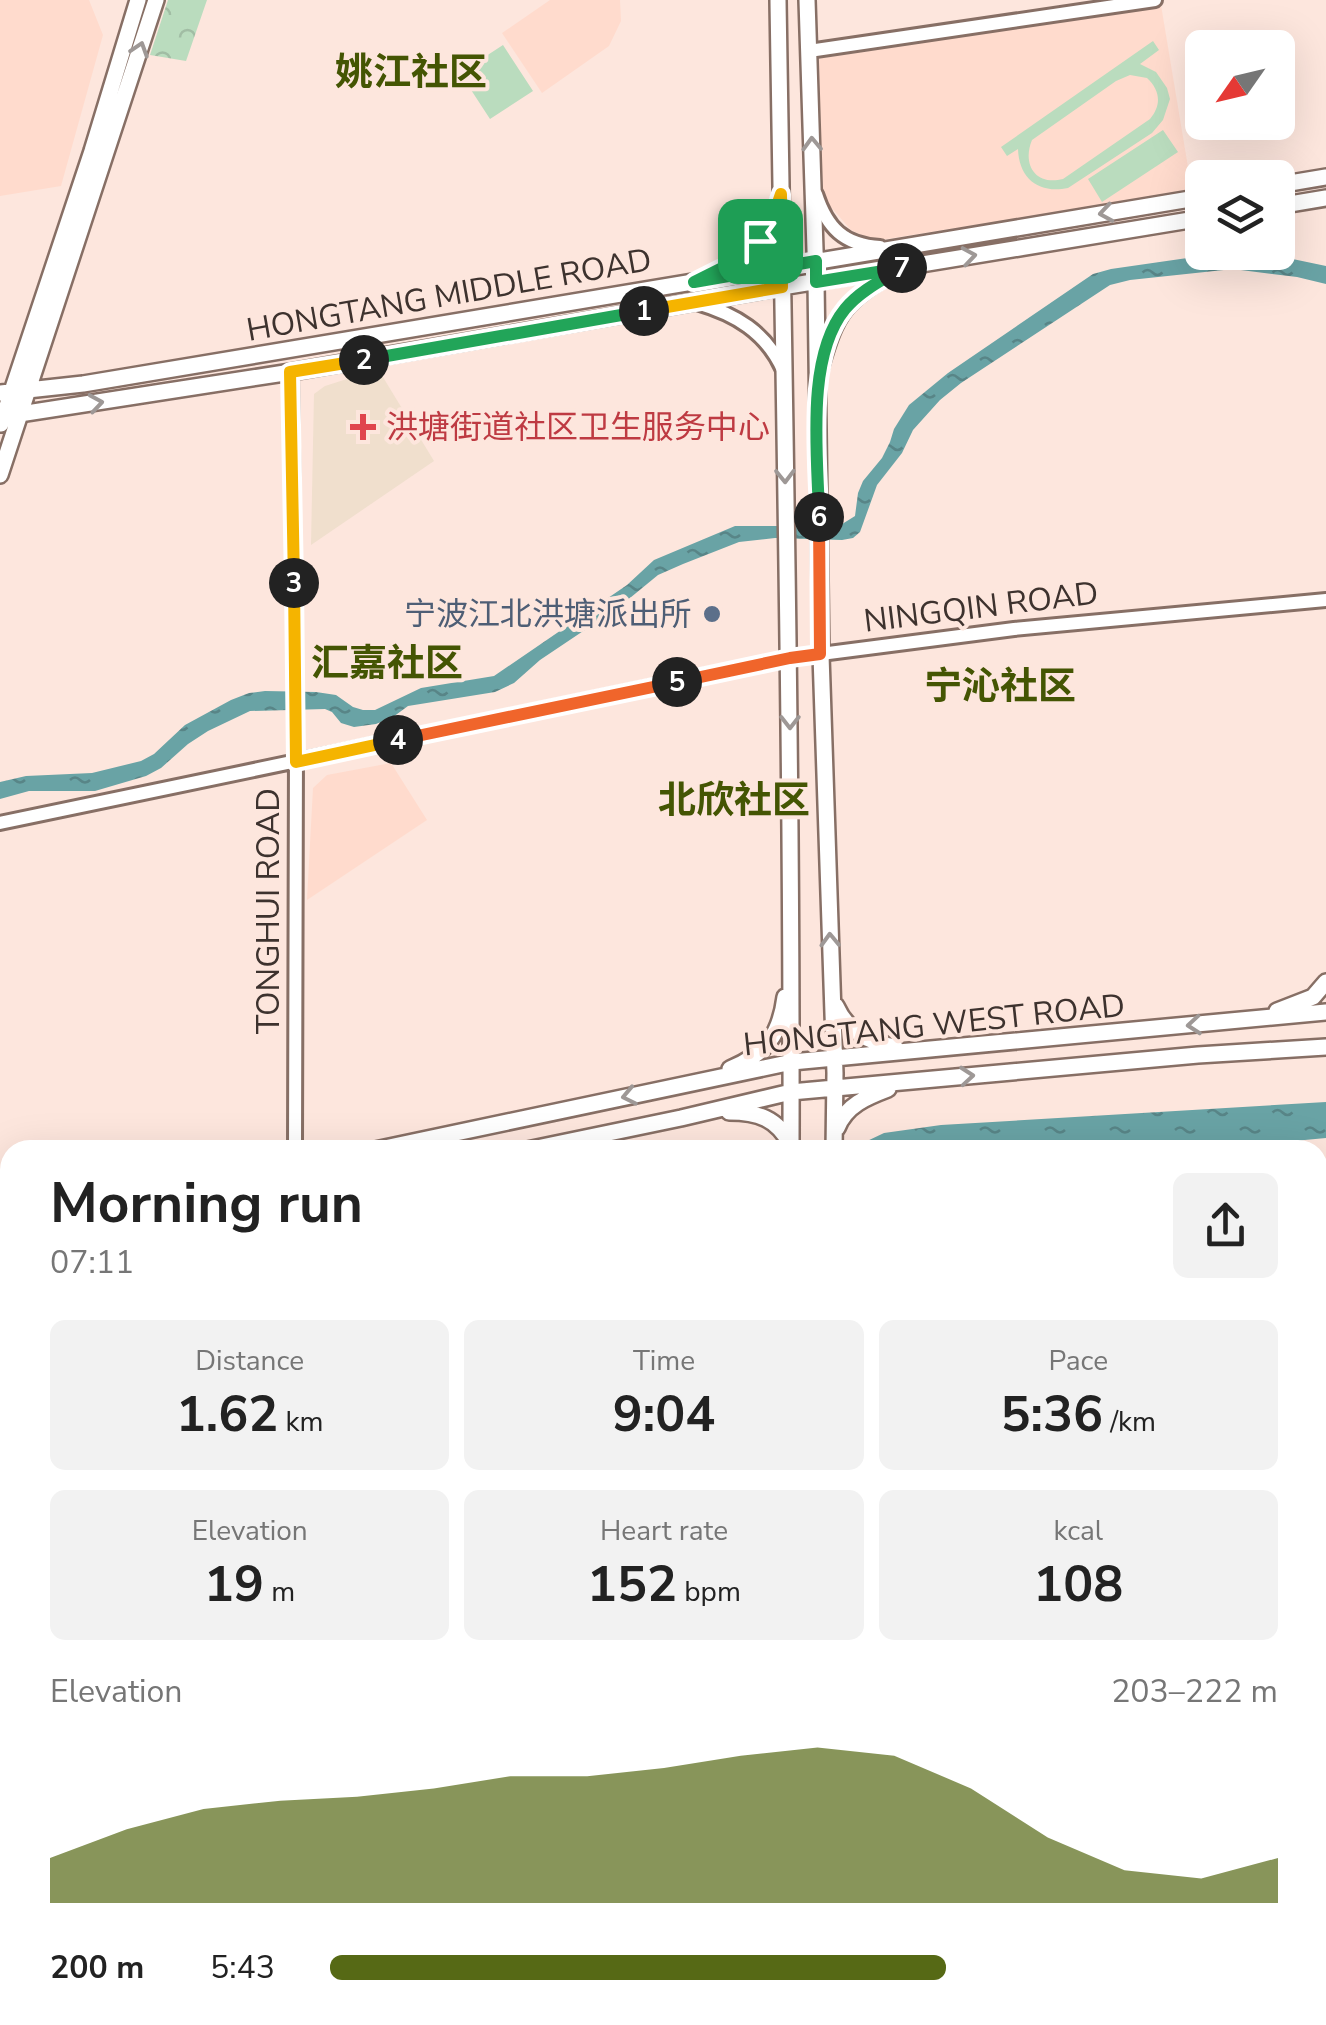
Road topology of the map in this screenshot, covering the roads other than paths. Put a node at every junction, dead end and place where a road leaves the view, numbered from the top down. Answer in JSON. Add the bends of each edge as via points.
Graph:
{"nodes":[{"id":1,"x":138,"y":0,"type":"edge"},
{"id":2,"x":156,"y":0,"type":"edge"},
{"id":3,"x":778,"y":0,"type":"edge"},
{"id":4,"x":807,"y":0,"type":"edge"},
{"id":5,"x":1155,"y":0,"type":"edge"},
{"id":6,"x":809,"y":50,"type":"junction"},
{"id":7,"x":1326,"y":177,"type":"edge"},
{"id":8,"x":1295,"y":182,"type":"edge"},
{"id":9,"x":813,"y":184,"type":"junction"},
{"id":10,"x":781,"y":194,"type":"junction"},
{"id":11,"x":1326,"y":198,"type":"edge"},
{"id":12,"x":1185,"y":200,"type":"edge"},
{"id":13,"x":1295,"y":203,"type":"edge"},
{"id":14,"x":1185,"y":221,"type":"edge"},
{"id":15,"x":897,"y":248,"type":"junction"},
{"id":16,"x":816,"y":261,"type":"junction"},
{"id":17,"x":782,"y":266,"type":"junction"},
{"id":18,"x":902,"y":267,"type":"junction"},
{"id":19,"x":694,"y":282,"type":"junction"},
{"id":20,"x":816,"y":282,"type":"junction"},
{"id":21,"x":782,"y":287,"type":"junction"},
{"id":22,"x":694,"y":302,"type":"junction"},
{"id":23,"x":783,"y":370,"type":"junction"},
{"id":24,"x":290,"y":372,"type":"junction"},
{"id":25,"x":817,"y":381,"type":"junction"},
{"id":26,"x":14,"y":390,"type":"edge"},
{"id":27,"x":6,"y":419,"type":"edge"},
{"id":28,"x":0,"y":474,"type":"edge"},
{"id":29,"x":1326,"y":600,"type":"edge"},
{"id":30,"x":820,"y":654,"type":"junction"},
{"id":31,"x":790,"y":658,"type":"junction"},
{"id":32,"x":296,"y":762,"type":"junction"},
{"id":33,"x":0,"y":823,"type":"edge"},
{"id":34,"x":791,"y":948,"type":"junction"},
{"id":35,"x":1326,"y":982,"type":"edge"},
{"id":36,"x":832,"y":997,"type":"junction"},
{"id":37,"x":1326,"y":1012,"type":"edge"},
{"id":38,"x":1250,"y":1020,"type":"junction"},
{"id":39,"x":1326,"y":1047,"type":"edge"},
{"id":40,"x":914,"y":1050,"type":"junction"},
{"id":41,"x":834,"y":1057,"type":"junction"},
{"id":42,"x":792,"y":1062,"type":"junction"},
{"id":43,"x":917,"y":1081,"type":"junction"},
{"id":44,"x":695,"y":1082,"type":"junction"},
{"id":45,"x":834,"y":1088,"type":"junction"},
{"id":46,"x":792,"y":1092,"type":"junction"},
{"id":47,"x":700,"y":1114,"type":"junction"},
{"id":48,"x":295,"y":1140,"type":"edge"},
{"id":49,"x":422,"y":1140,"type":"edge"},
{"id":50,"x":575,"y":1140,"type":"edge"},
{"id":51,"x":787,"y":1140,"type":"edge"},
{"id":52,"x":791,"y":1140,"type":"edge"},
{"id":53,"x":834,"y":1140,"type":"edge"},
{"id":54,"x":835,"y":1140,"type":"edge"}],
"edges":[{"from":1,"to":26,"type":"main road"},
{"from":26,"to":2,"type":"main road","one_way":true},
{"from":3,"to":10,"type":"main road"},
{"from":4,"to":6,"type":"main road"},
{"from":5,"to":6,"type":"street"},
{"from":9,"to":6,"type":"main road","one_way":true},
{"from":7,"to":8,"type":"main road"},
{"from":9,"to":15,"type":"street","via":[[824,216],[840,234],[853,243]]},
{"from":9,"to":16,"type":"main road"},
{"from":10,"to":17,"type":"main road"},
{"from":10,"to":19,"type":"street","via":[[760,241]]},
{"from":11,"to":13,"type":"main road"},
{"from":12,"to":15,"type":"main road","name":"HONGTANG MIDDLE ROAD","one_way":true},
{"from":18,"to":14,"type":"main road","name":"HONGTANG MIDDLE ROAD","one_way":true},
{"from":15,"to":16,"type":"main road","name":"HONGTANG MIDDLE ROAD"},
{"from":16,"to":17,"type":"main road","name":"HONGTANG MIDDLE ROAD"},
{"from":16,"to":20,"type":"main road"},
{"from":17,"to":19,"type":"main road","name":"HONGTANG MIDDLE ROAD"},
{"from":17,"to":21,"type":"main road"},
{"from":18,"to":20,"type":"main road","name":"HONGTANG MIDDLE ROAD"},
{"from":18,"to":25,"type":"street","via":[[843,312]]},
{"from":19,"to":26,"type":"main road","name":"HONGTANG MIDDLE ROAD"},
{"from":20,"to":21,"type":"main road","name":"HONGTANG MIDDLE ROAD"},
{"from":20,"to":25,"type":"main road"},
{"from":21,"to":22,"type":"main road","name":"HONGTANG MIDDLE ROAD"},
{"from":21,"to":23,"type":"main road"},
{"from":22,"to":23,"type":"street","via":[[754,330]]},
{"from":22,"to":24,"type":"main road","name":"HONGTANG MIDDLE ROAD"},
{"from":23,"to":31,"type":"main road","one_way":true},
{"from":27,"to":24,"type":"main road","name":"HONGTANG MIDDLE ROAD","one_way":true},
{"from":24,"to":32,"type":"street","name":"TONGHUI ROAD"},
{"from":25,"to":30,"type":"main road"},
{"from":26,"to":27,"type":"main road"},
{"from":27,"to":28,"type":"main road"},
{"from":29,"to":30,"type":"street","name":"NINGQIN ROAD"},
{"from":30,"to":31,"type":"street","name":"NINGQIN ROAD"},
{"from":36,"to":30,"type":"main road","one_way":true},
{"from":31,"to":32,"type":"street","name":"NINGQIN ROAD"},
{"from":31,"to":34,"type":"main road","one_way":true},
{"from":32,"to":33,"type":"street","name":"NINGQIN ROAD"},
{"from":32,"to":48,"type":"street","name":"TONGHUI ROAD"},
{"from":34,"to":42,"type":"main road"},
{"from":34,"to":44,"type":"main road","via":[[773,1038],[747,1061]]},
{"from":35,"to":38,"type":"main road","via":[[1314,997]]},
{"from":36,"to":40,"type":"main road","via":[[843,1020],[867,1040]]},
{"from":36,"to":41,"type":"main road"},
{"from":37,"to":38,"type":"main road","name":"HONGTANG WEST ROAD"},
{"from":38,"to":40,"type":"main road","name":"HONGTANG WEST ROAD","one_way":true},
{"from":43,"to":39,"type":"main road","name":"HONGTANG WEST ROAD","one_way":true},
{"from":40,"to":41,"type":"main road","name":"HONGTANG WEST ROAD"},
{"from":41,"to":42,"type":"main road","name":"HONGTANG WEST ROAD"},
{"from":41,"to":45,"type":"main road"},
{"from":42,"to":44,"type":"main road","name":"HONGTANG WEST ROAD"},
{"from":42,"to":46,"type":"main road"},
{"from":43,"to":45,"type":"main road","name":"HONGTANG WEST ROAD"},
{"from":43,"to":54,"type":"main road","via":[[858,1102],[841,1118]]},
{"from":44,"to":49,"type":"main road","name":"HONGTANG WEST ROAD","one_way":true},
{"from":45,"to":46,"type":"main road","name":"HONGTANG WEST ROAD"},
{"from":45,"to":53,"type":"main road"},
{"from":46,"to":47,"type":"main road","name":"HONGTANG WEST ROAD"},
{"from":46,"to":52,"type":"main road"},
{"from":47,"to":50,"type":"main road","name":"HONGTANG WEST ROAD"},
{"from":47,"to":51,"type":"main road","via":[[767,1116]]}]}
